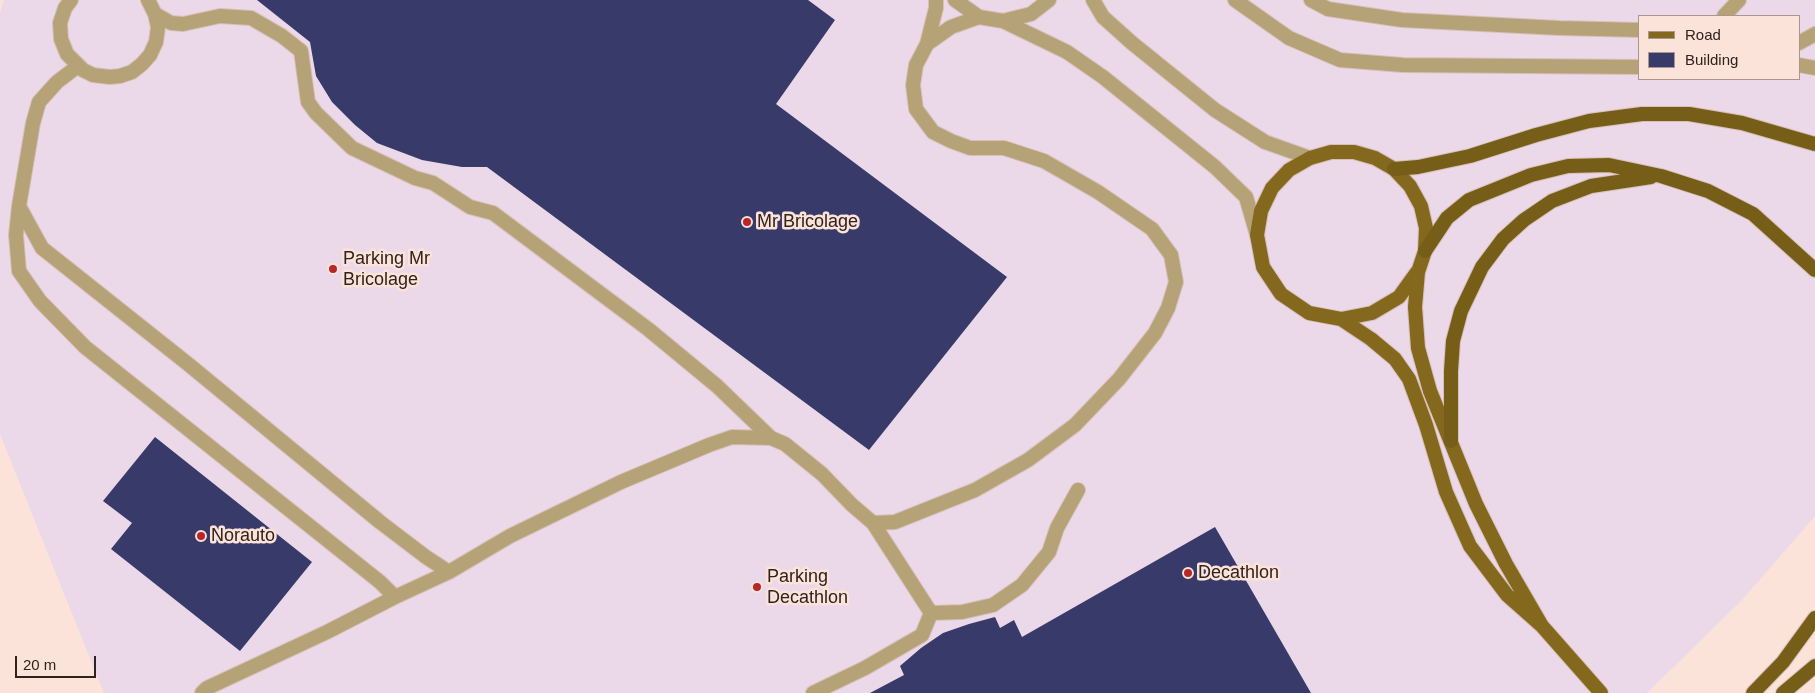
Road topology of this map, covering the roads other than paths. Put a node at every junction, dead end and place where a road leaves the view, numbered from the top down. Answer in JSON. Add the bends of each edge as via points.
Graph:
{"nodes":[{"id":1,"x":71,"y":0,"type":"edge"},
{"id":2,"x":148,"y":0,"type":"edge"},
{"id":3,"x":936,"y":0,"type":"edge"},
{"id":4,"x":955,"y":0,"type":"edge"},
{"id":5,"x":1049,"y":0,"type":"edge"},
{"id":6,"x":1093,"y":0,"type":"edge"},
{"id":7,"x":1235,"y":0,"type":"edge"},
{"id":8,"x":1311,"y":0,"type":"edge"},
{"id":9,"x":1739,"y":0,"type":"edge"},
{"id":10,"x":155,"y":14,"type":"junction"},
{"id":11,"x":1725,"y":15,"type":"edge"},
{"id":12,"x":979,"y":17,"type":"junction"},
{"id":13,"x":1003,"y":21,"type":"junction"},
{"id":14,"x":1638,"y":30,"type":"edge"},
{"id":15,"x":1815,"y":34,"type":"edge"},
{"id":16,"x":1800,"y":42,"type":"edge"},
{"id":17,"x":927,"y":44,"type":"junction"},
{"id":18,"x":1800,"y":65,"type":"edge"},
{"id":19,"x":78,"y":66,"type":"junction"},
{"id":20,"x":1638,"y":67,"type":"edge"},
{"id":21,"x":1815,"y":68,"type":"edge"},
{"id":22,"x":1815,"y":144,"type":"edge"},
{"id":23,"x":1310,"y":158,"type":"junction"},
{"id":24,"x":1394,"y":170,"type":"junction"},
{"id":25,"x":1661,"y":176,"type":"junction"},
{"id":26,"x":19,"y":206,"type":"junction"},
{"id":27,"x":1257,"y":235,"type":"junction"},
{"id":28,"x":1425,"y":251,"type":"junction"},
{"id":29,"x":1815,"y":270,"type":"edge"},
{"id":30,"x":1418,"y":272,"type":"junction"},
{"id":31,"x":1341,"y":319,"type":"junction"},
{"id":32,"x":771,"y":438,"type":"junction"},
{"id":33,"x":1451,"y":441,"type":"junction"},
{"id":34,"x":1078,"y":490,"type":"dead end"},
{"id":35,"x":873,"y":524,"type":"junction"},
{"id":36,"x":448,"y":572,"type":"junction"},
{"id":37,"x":395,"y":597,"type":"junction"},
{"id":38,"x":930,"y":613,"type":"junction"},
{"id":39,"x":1815,"y":618,"type":"edge"},
{"id":40,"x":1542,"y":626,"type":"junction"},
{"id":41,"x":1815,"y":666,"type":"edge"},
{"id":42,"x":1599,"y":690,"type":"edge"},
{"id":43,"x":202,"y":693,"type":"edge"},
{"id":44,"x":814,"y":693,"type":"edge"},
{"id":45,"x":1753,"y":693,"type":"edge"},
{"id":46,"x":1784,"y":693,"type":"edge"}],
"edges":[{"from":1,"to":19,"type":"street","via":[[60,23],[61,39],[67,54]]},
{"from":2,"to":10,"type":"street"},
{"from":3,"to":17,"type":"street"},
{"from":4,"to":12,"type":"street"},
{"from":5,"to":13,"type":"street","via":[[1031,14]]},
{"from":6,"to":23,"type":"street","via":[[1103,17],[1132,44],[1215,110],[1265,142]]},
{"from":7,"to":20,"type":"street","via":[[1289,38],[1340,60],[1402,65]]},
{"from":8,"to":14,"type":"street","via":[[1328,10],[1402,20]]},
{"from":9,"to":11,"type":"street"},
{"from":10,"to":19,"type":"street","via":[[158,27],[156,42],[150,55],[132,72],[110,77],[93,75]]},
{"from":10,"to":32,"type":"street","via":[[171,23],[183,24],[220,16],[251,18],[282,36],[301,51],[308,102],[352,148],[434,183],[470,208],[492,213],[648,329],[717,386]]},
{"from":12,"to":13,"type":"street"},
{"from":12,"to":17,"type":"street","via":[[951,27]]},
{"from":13,"to":27,"type":"street","via":[[1068,52],[1215,167],[1246,197]]},
{"from":15,"to":16,"type":"street"},
{"from":17,"to":35,"type":"street","via":[[916,65],[912,85],[916,109],[933,132],[970,148],[1004,148],[1044,160],[1098,192],[1152,229],[1170,255],[1176,282],[1168,308],[1155,333],[1119,379],[1075,425],[1028,460],[974,490],[895,522]]},
{"from":18,"to":21,"type":"street"},
{"from":19,"to":26,"type":"street","via":[[39,102]]},
{"from":22,"to":24,"type":"highway","via":[[1742,124],[1697,116],[1642,114],[1589,121],[1470,156]]},
{"from":23,"to":24,"type":"main road","via":[[1331,152],[1354,152],[1375,158]]},
{"from":23,"to":27,"type":"main road","via":[[1289,170],[1272,188],[1261,211]]},
{"from":24,"to":28,"type":"main road","via":[[1410,186],[1421,206],[1426,228]]},
{"from":25,"to":28,"type":"highway","via":[[1609,165],[1568,166],[1532,175],[1469,200],[1447,218]]},
{"from":25,"to":29,"type":"highway","via":[[1708,191],[1753,214]]},
{"from":25,"to":33,"type":"highway","via":[[1590,186],[1552,201],[1503,239],[1482,267],[1461,311],[1453,341]]},
{"from":26,"to":36,"type":"street","via":[[42,248],[380,522]]},
{"from":26,"to":37,"type":"street","via":[[16,235],[19,270],[40,301],[85,347]]},
{"from":27,"to":31,"type":"main road","via":[[1264,267],[1282,294],[1309,312]]},
{"from":28,"to":30,"type":"main road"},
{"from":30,"to":31,"type":"main road","via":[[1399,297],[1372,313]]},
{"from":30,"to":33,"type":"main road","via":[[1415,307],[1418,348],[1430,391]]},
{"from":31,"to":40,"type":"main road","via":[[1395,359],[1409,379],[1446,492],[1470,546],[1507,594]]},
{"from":32,"to":35,"type":"street","via":[[785,444],[822,474]]},
{"from":32,"to":36,"type":"street","via":[[732,437],[710,445],[621,482],[510,536]]},
{"from":33,"to":40,"type":"main road","via":[[1476,504]]},
{"from":34,"to":38,"type":"street","via":[[1049,552],[1022,585],[993,605],[962,612]]},
{"from":35,"to":38,"type":"street"},
{"from":36,"to":37,"type":"street"},
{"from":37,"to":43,"type":"street","via":[[206,688]]},
{"from":38,"to":44,"type":"street","via":[[922,635]]},
{"from":39,"to":45,"type":"highway","via":[[1783,662]]},
{"from":40,"to":42,"type":"main road"},
{"from":41,"to":46,"type":"highway"}]}
